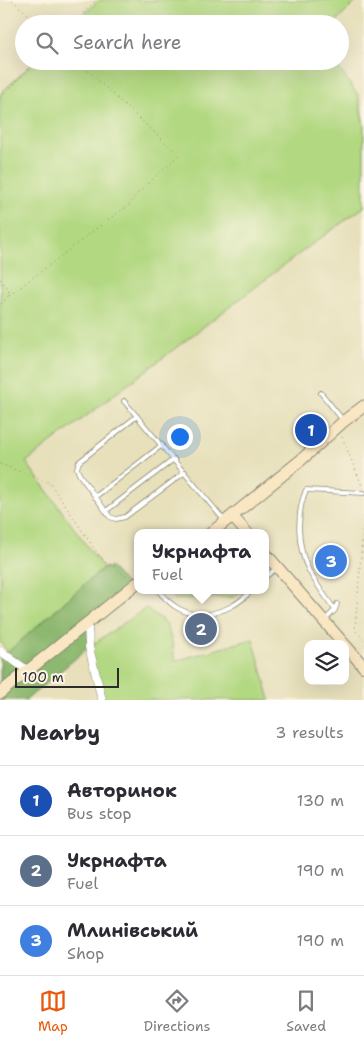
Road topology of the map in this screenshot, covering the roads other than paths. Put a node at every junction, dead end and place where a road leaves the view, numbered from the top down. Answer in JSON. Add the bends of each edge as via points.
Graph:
{"nodes":[{"id":1,"x":321,"y":393,"type":"dead end"},
{"id":2,"x":124,"y":401,"type":"dead end"},
{"id":3,"x":364,"y":406,"type":"edge"},
{"id":4,"x":137,"y":416,"type":"junction"},
{"id":5,"x":344,"y":421,"type":"junction"},
{"id":6,"x":162,"y":445,"type":"junction"},
{"id":7,"x":174,"y":459,"type":"junction"},
{"id":8,"x":185,"y":472,"type":"junction"},
{"id":9,"x":364,"y":492,"type":"edge"},
{"id":10,"x":95,"y":496,"type":"junction"},
{"id":11,"x":106,"y":511,"type":"junction"},
{"id":12,"x":229,"y":519,"type":"junction"},
{"id":13,"x":216,"y":529,"type":"edge"},
{"id":14,"x":242,"y":529,"type":"edge"},
{"id":15,"x":269,"y":558,"type":"edge"},
{"id":16,"x":278,"y":568,"type":"junction"},
{"id":17,"x":269,"y":575,"type":"edge"},
{"id":18,"x":134,"y":586,"type":"edge"},
{"id":19,"x":161,"y":594,"type":"edge"},
{"id":20,"x":248,"y":594,"type":"edge"},
{"id":21,"x":337,"y":604,"type":"dead end"},
{"id":22,"x":335,"y":610,"type":"junction"},
{"id":23,"x":196,"y":616,"type":"dead end"},
{"id":24,"x":205,"y":616,"type":"dead end"},
{"id":25,"x":324,"y":621,"type":"junction"},
{"id":26,"x":88,"y":622,"type":"junction"},
{"id":27,"x":341,"y":640,"type":"edge"},
{"id":28,"x":349,"y":649,"type":"edge"},
{"id":29,"x":0,"y":651,"type":"edge"},
{"id":30,"x":364,"y":667,"type":"edge"},
{"id":31,"x":26,"y":670,"type":"junction"},
{"id":32,"x":0,"y":693,"type":"edge"},
{"id":33,"x":102,"y":700,"type":"edge"}],
"edges":[{"from":1,"to":5,"type":"lane"},
{"from":2,"to":4,"type":"lane"},
{"from":3,"to":5,"type":"main road"},
{"from":4,"to":6,"type":"lane"},
{"from":4,"to":10,"type":"lane","via":[[79,462],[79,474]]},
{"from":5,"to":12,"type":"main road"},
{"from":6,"to":7,"type":"lane"},
{"from":6,"to":10,"type":"lane"},
{"from":7,"to":8,"type":"lane"},
{"from":7,"to":11,"type":"lane"},
{"from":8,"to":11,"type":"lane","via":[[125,517],[116,519]]},
{"from":8,"to":12,"type":"lane"},
{"from":9,"to":22,"type":"lane","via":[[306,490],[303,498],[300,536],[303,554],[309,570]]},
{"from":10,"to":11,"type":"lane"},
{"from":12,"to":13,"type":"main road"},
{"from":12,"to":14,"type":"main road"},
{"from":15,"to":16,"type":"main road"},
{"from":16,"to":17,"type":"lane"},
{"from":16,"to":25,"type":"main road"},
{"from":18,"to":26,"type":"main road"},
{"from":19,"to":23,"type":"lane","via":[[179,610]]},
{"from":20,"to":24,"type":"lane","via":[[235,606]]},
{"from":21,"to":22,"type":"lane"},
{"from":22,"to":25,"type":"lane"},
{"from":25,"to":27,"type":"main road"},
{"from":26,"to":31,"type":"main road"},
{"from":26,"to":33,"type":"street","via":[[89,647]]},
{"from":28,"to":30,"type":"main road"},
{"from":29,"to":31,"type":"street"},
{"from":31,"to":32,"type":"main road"}]}
